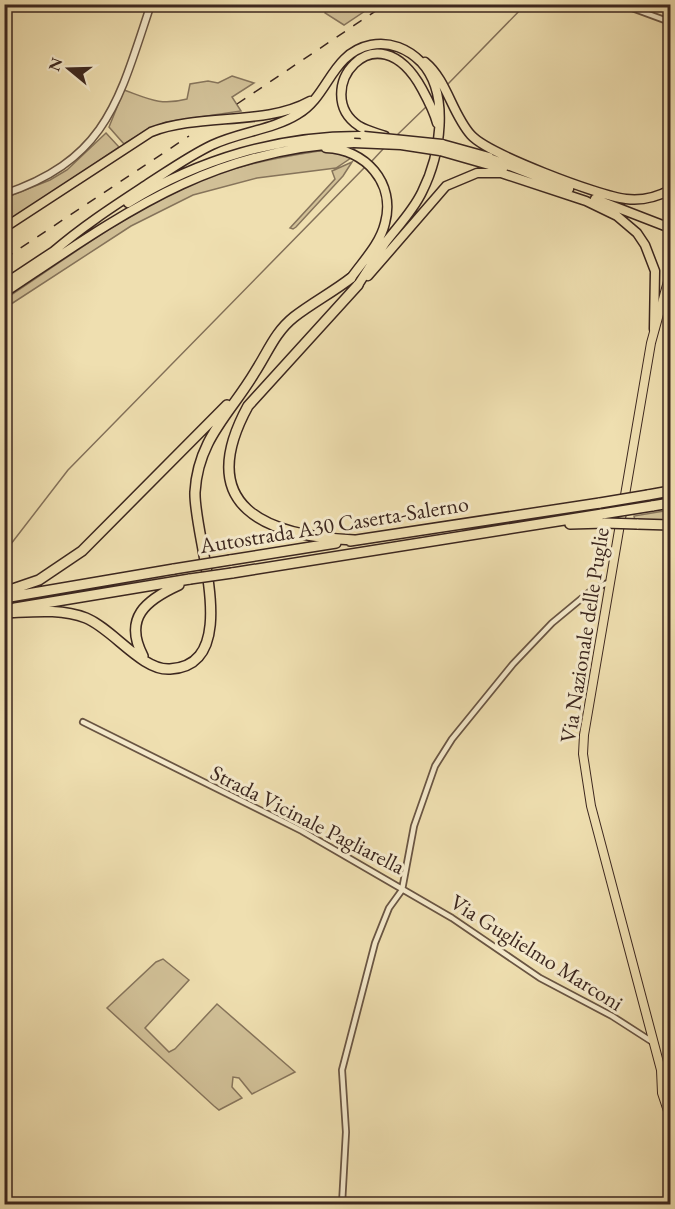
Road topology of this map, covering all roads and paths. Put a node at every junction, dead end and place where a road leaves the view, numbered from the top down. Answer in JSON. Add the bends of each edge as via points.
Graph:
{"nodes":[{"id":1,"x":151,"y":4,"type":"edge"},
{"id":2,"x":621,"y":4,"type":"edge"},
{"id":3,"x":670,"y":22,"type":"edge"},
{"id":4,"x":432,"y":74,"type":"junction"},
{"id":5,"x":320,"y":91,"type":"junction"},
{"id":6,"x":434,"y":103,"type":"junction"},
{"id":7,"x":366,"y":133,"type":"junction"},
{"id":8,"x":440,"y":145,"type":"junction"},
{"id":9,"x":298,"y":147,"type":"junction"},
{"id":10,"x":484,"y":156,"type":"junction"},
{"id":11,"x":539,"y":170,"type":"junction"},
{"id":12,"x":536,"y":183,"type":"junction"},
{"id":13,"x":670,"y":190,"type":"edge"},
{"id":14,"x":4,"y":194,"type":"edge"},
{"id":15,"x":586,"y":201,"type":"junction"},
{"id":16,"x":612,"y":206,"type":"junction"},
{"id":17,"x":669,"y":227,"type":"edge"},
{"id":18,"x":4,"y":228,"type":"edge"},
{"id":19,"x":54,"y":251,"type":"junction"},
{"id":20,"x":670,"y":274,"type":"edge"},
{"id":21,"x":354,"y":282,"type":"junction"},
{"id":22,"x":4,"y":284,"type":"edge"},
{"id":23,"x":4,"y":293,"type":"edge"},
{"id":24,"x":654,"y":329,"type":"junction"},
{"id":25,"x":267,"y":383,"type":"junction"},
{"id":26,"x":242,"y":391,"type":"junction"},
{"id":27,"x":227,"y":412,"type":"junction"},
{"id":28,"x":670,"y":491,"type":"edge"},
{"id":29,"x":670,"y":503,"type":"edge"},
{"id":30,"x":603,"y":518,"type":"junction"},
{"id":31,"x":670,"y":525,"type":"edge"},
{"id":32,"x":354,"y":540,"type":"junction"},
{"id":33,"x":190,"y":579,"type":"junction"},
{"id":34,"x":610,"y":582,"type":"junction"},
{"id":35,"x":4,"y":592,"type":"edge"},
{"id":36,"x":4,"y":598,"type":"edge"},
{"id":37,"x":4,"y":612,"type":"edge"},
{"id":38,"x":146,"y":661,"type":"junction"},
{"id":39,"x":83,"y":722,"type":"dead end"},
{"id":40,"x":402,"y":890,"type":"junction"},
{"id":41,"x":654,"y":1043,"type":"junction"},
{"id":42,"x":662,"y":1070,"type":"junction"},
{"id":43,"x":670,"y":1086,"type":"edge"},
{"id":44,"x":665,"y":1094,"type":"edge"},
{"id":45,"x":670,"y":1117,"type":"edge"},
{"id":46,"x":342,"y":1204,"type":"edge"}],
"edges":[{"from":1,"to":14,"type":"street","via":[[115,102],[95,137],[58,171]]},
{"from":2,"to":3,"type":"street"},
{"from":4,"to":5,"type":"highway","via":[[402,48],[371,45],[348,54]]},
{"from":4,"to":6,"type":"highway"},
{"from":4,"to":11,"type":"highway","via":[[464,127],[479,143]]},
{"from":5,"to":18,"type":"highway","via":[[311,100],[287,110],[171,125],[151,132]]},
{"from":5,"to":19,"type":"highway","via":[[295,116],[224,139],[196,153],[95,218]]},
{"from":6,"to":7,"type":"highway","via":[[405,65],[386,55],[364,57],[352,66],[343,82],[343,99],[349,116]]},
{"from":6,"to":8,"type":"highway","via":[[440,116]]},
{"from":7,"to":8,"type":"highway","bridge":true},
{"from":7,"to":19,"type":"highway","via":[[284,142],[198,167],[139,197]]},
{"from":8,"to":9,"type":"highway","bridge":true,"via":[[354,143]]},
{"from":8,"to":10,"type":"highway"},
{"from":8,"to":12,"type":"highway"},
{"from":8,"to":21,"type":"highway","via":[[422,192]]},
{"from":9,"to":21,"type":"highway","via":[[351,153],[367,162],[379,176],[388,200],[385,225]]},
{"from":9,"to":23,"type":"highway","via":[[228,164],[168,189]]},
{"from":10,"to":11,"type":"highway"},
{"from":10,"to":16,"type":"highway"},
{"from":11,"to":13,"type":"highway","via":[[628,200],[647,199]]},
{"from":12,"to":15,"type":"highway"},
{"from":12,"to":21,"type":"highway","via":[[490,172],[455,181],[437,194],[389,254]]},
{"from":15,"to":16,"type":"highway"},
{"from":15,"to":24,"type":"highway","via":[[627,223],[645,245],[655,271]]},
{"from":16,"to":17,"type":"highway"},
{"from":19,"to":22,"type":"highway"},
{"from":20,"to":24,"type":"main road","name":"Via Nazionale delle Puglie"},
{"from":21,"to":25,"type":"highway"},
{"from":21,"to":26,"type":"highway","via":[[294,317]]},
{"from":24,"to":34,"type":"main road","name":"Via Nazionale delle Puglie"},
{"from":25,"to":27,"type":"highway"},
{"from":25,"to":32,"type":"highway","via":[[248,406],[230,451],[228,470],[237,496],[255,517],[273,527],[312,538]]},
{"from":26,"to":27,"type":"highway"},
{"from":26,"to":35,"type":"highway","via":[[82,551],[39,580]]},
{"from":27,"to":38,"type":"highway","via":[[206,445],[195,493],[209,590],[209,638],[202,653],[183,666],[161,669]]},
{"from":28,"to":32,"type":"highway","name":"Autostrada A30 Caserta-Salerno","bridge":true},
{"from":29,"to":30,"type":"highway","name":"Autostrada A30 Caserta-Salerno","bridge":true},
{"from":30,"to":31,"type":"highway","bridge":true},
{"from":30,"to":33,"type":"highway","name":"Autostrada A30 Caserta-Salerno","bridge":true},
{"from":32,"to":36,"type":"highway","name":"Autostrada A30 Caserta-Salerno","bridge":true},
{"from":33,"to":37,"type":"highway","name":"Autostrada A30 Caserta-Salerno"},
{"from":33,"to":38,"type":"highway","via":[[156,596],[142,609],[136,638]]},
{"from":34,"to":40,"type":"street","name":"Strada Vicinale Pagliarella","via":[[593,588],[552,623],[452,738],[423,795]]},
{"from":34,"to":41,"type":"main road","name":"Via Nazionale delle Puglie","via":[[583,754],[591,807]]},
{"from":37,"to":38,"type":"highway","via":[[49,611],[80,616],[110,631]]},
{"from":39,"to":40,"type":"street","name":"Strada Vicinale Pagliarella","via":[[302,831]]},
{"from":40,"to":41,"type":"street","name":"Via Guglielmo Marconi","via":[[452,918],[540,978]]},
{"from":40,"to":46,"type":"street","via":[[389,908],[375,943],[342,1070],[346,1132]]},
{"from":41,"to":42,"type":"main road","name":"Via Nazionale delle Puglie"},
{"from":42,"to":43,"type":"main road","name":"Via Nazionale delle Puglie"},
{"from":42,"to":44,"type":"main road","name":"Via Nazionale delle Puglie"},
{"from":43,"to":44,"type":"main road","name":"Via Nazionale delle Puglie","via":[[666,1086]]},
{"from":44,"to":45,"type":"main road","name":"Via Nazionale delle Puglie"}]}
